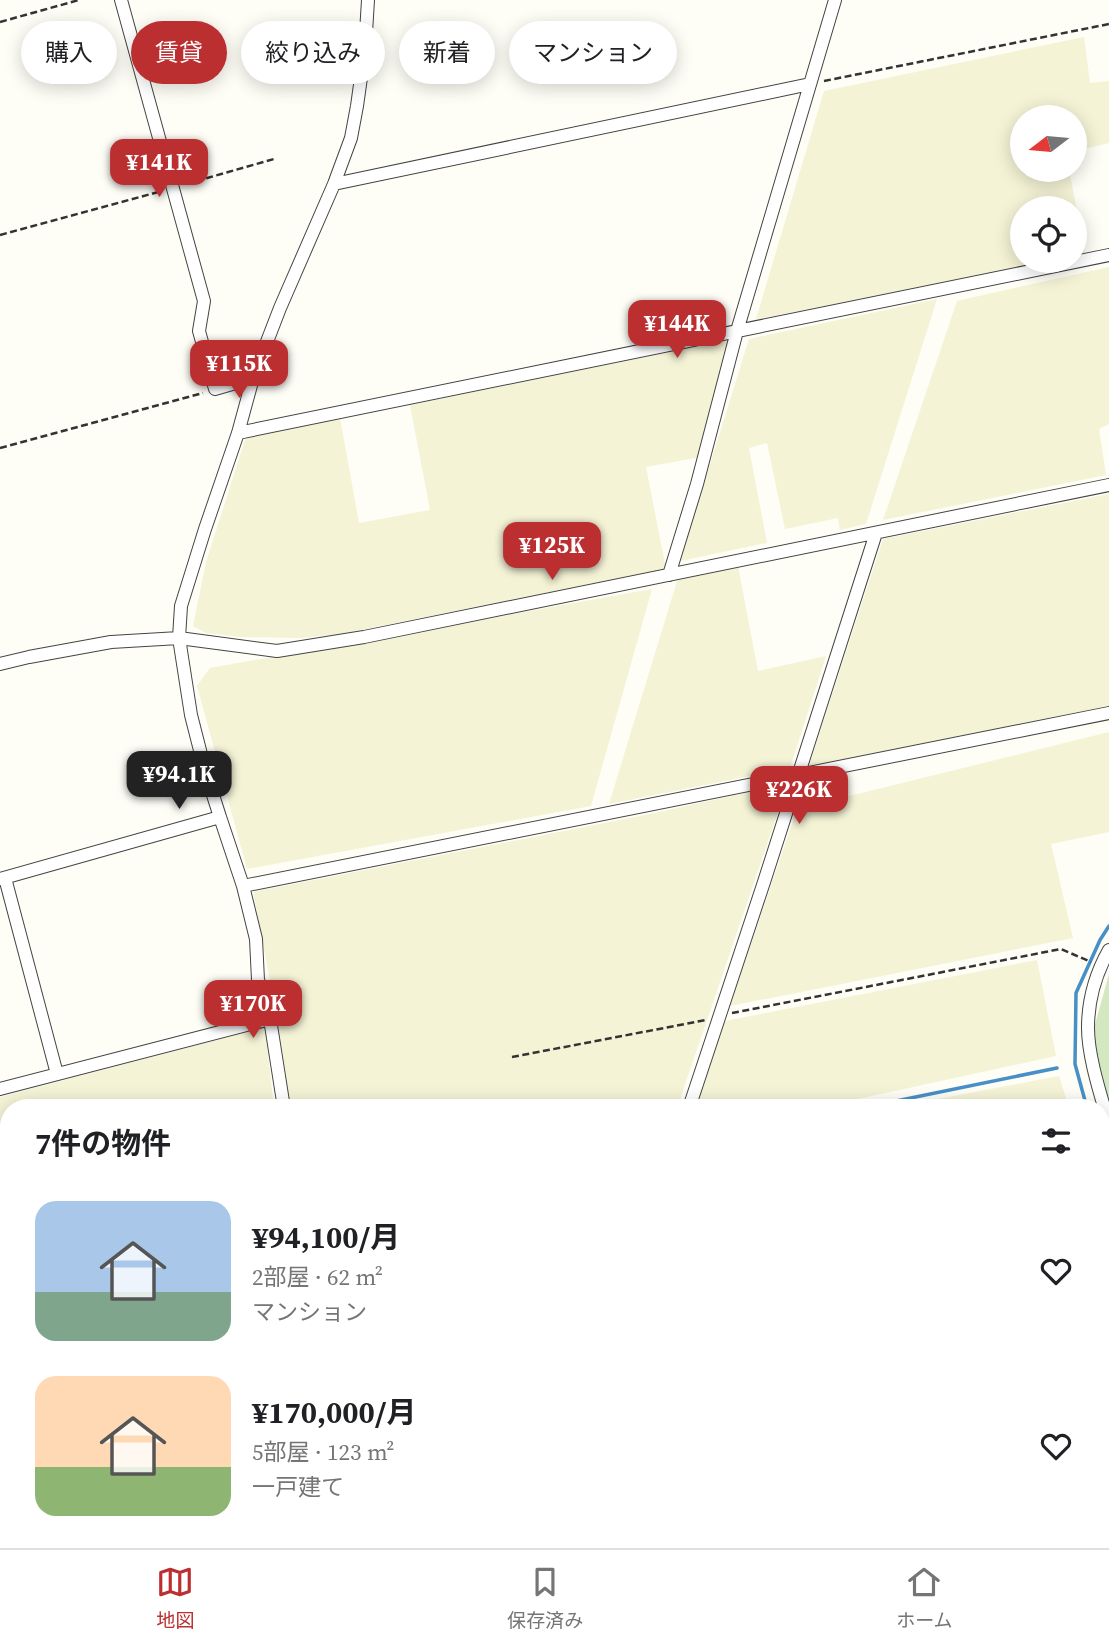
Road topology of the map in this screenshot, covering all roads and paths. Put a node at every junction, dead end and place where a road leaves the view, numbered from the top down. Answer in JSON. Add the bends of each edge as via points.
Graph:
{"nodes":[{"id":1,"x":79,"y":0,"type":"edge"},
{"id":2,"x":121,"y":0,"type":"edge"},
{"id":3,"x":368,"y":0,"type":"edge"},
{"id":4,"x":835,"y":0,"type":"edge"},
{"id":5,"x":0,"y":22,"type":"edge"},
{"id":6,"x":1109,"y":24,"type":"edge"},
{"id":7,"x":810,"y":84,"type":"junction"},
{"id":8,"x":274,"y":159,"type":"dead end"},
{"id":9,"x":334,"y":184,"type":"junction"},
{"id":10,"x":173,"y":188,"type":"junction"},
{"id":11,"x":0,"y":235,"type":"edge"},
{"id":12,"x":1109,"y":255,"type":"edge"},
{"id":13,"x":737,"y":331,"type":"junction"},
{"id":14,"x":253,"y":379,"type":"junction"},
{"id":15,"x":215,"y":389,"type":"junction"},
{"id":16,"x":238,"y":433,"type":"junction"},
{"id":17,"x":0,"y":448,"type":"edge"},
{"id":18,"x":1109,"y":485,"type":"edge"},
{"id":19,"x":876,"y":533,"type":"junction"},
{"id":20,"x":669,"y":575,"type":"junction"},
{"id":21,"x":179,"y":638,"type":"junction"},
{"id":22,"x":0,"y":664,"type":"edge"},
{"id":23,"x":1109,"y":713,"type":"edge"},
{"id":24,"x":798,"y":775,"type":"junction"},
{"id":25,"x":220,"y":817,"type":"junction"},
{"id":26,"x":3,"y":878,"type":"edge"},
{"id":27,"x":243,"y":886,"type":"junction"},
{"id":28,"x":1109,"y":950,"type":"edge"},
{"id":29,"x":1100,"y":966,"type":"junction"},
{"id":30,"x":720,"y":1014,"type":"junction"},
{"id":31,"x":270,"y":1019,"type":"junction"},
{"id":32,"x":512,"y":1057,"type":"dead end"},
{"id":33,"x":57,"y":1074,"type":"junction"},
{"id":34,"x":0,"y":1089,"type":"edge"},
{"id":35,"x":283,"y":1099,"type":"edge"},
{"id":36,"x":692,"y":1099,"type":"edge"},
{"id":37,"x":1102,"y":1099,"type":"edge"}],
"edges":[{"from":1,"to":5,"type":"path"},
{"from":2,"to":10,"type":"street"},
{"from":3,"to":9,"type":"street","via":[[357,106]]},
{"from":4,"to":7,"type":"street"},
{"from":6,"to":7,"type":"path"},
{"from":7,"to":9,"type":"street"},
{"from":7,"to":13,"type":"street"},
{"from":8,"to":10,"type":"path"},
{"from":9,"to":14,"type":"street"},
{"from":10,"to":11,"type":"path"},
{"from":10,"to":15,"type":"street","via":[[204,301],[199,331]]},
{"from":12,"to":13,"type":"street"},
{"from":13,"to":16,"type":"street"},
{"from":13,"to":20,"type":"street"},
{"from":14,"to":15,"type":"street"},
{"from":14,"to":16,"type":"street"},
{"from":15,"to":17,"type":"path"},
{"from":16,"to":21,"type":"street","via":[[181,606]]},
{"from":18,"to":19,"type":"street"},
{"from":19,"to":20,"type":"street"},
{"from":19,"to":24,"type":"street"},
{"from":20,"to":21,"type":"street","via":[[277,652]]},
{"from":21,"to":22,"type":"street","via":[[111,642]]},
{"from":21,"to":25,"type":"street","via":[[191,715]]},
{"from":23,"to":24,"type":"street"},
{"from":24,"to":27,"type":"street"},
{"from":24,"to":30,"type":"street"},
{"from":25,"to":26,"type":"street"},
{"from":25,"to":27,"type":"street"},
{"from":26,"to":33,"type":"street"},
{"from":27,"to":31,"type":"street","via":[[256,939],[258,980]]},
{"from":28,"to":29,"type":"street"},
{"from":29,"to":30,"type":"path","via":[[1061,949]]},
{"from":29,"to":37,"type":"street","via":[[1088,1030]]},
{"from":30,"to":32,"type":"path"},
{"from":30,"to":36,"type":"street"},
{"from":31,"to":33,"type":"street"},
{"from":31,"to":35,"type":"street"},
{"from":33,"to":34,"type":"street"}]}
